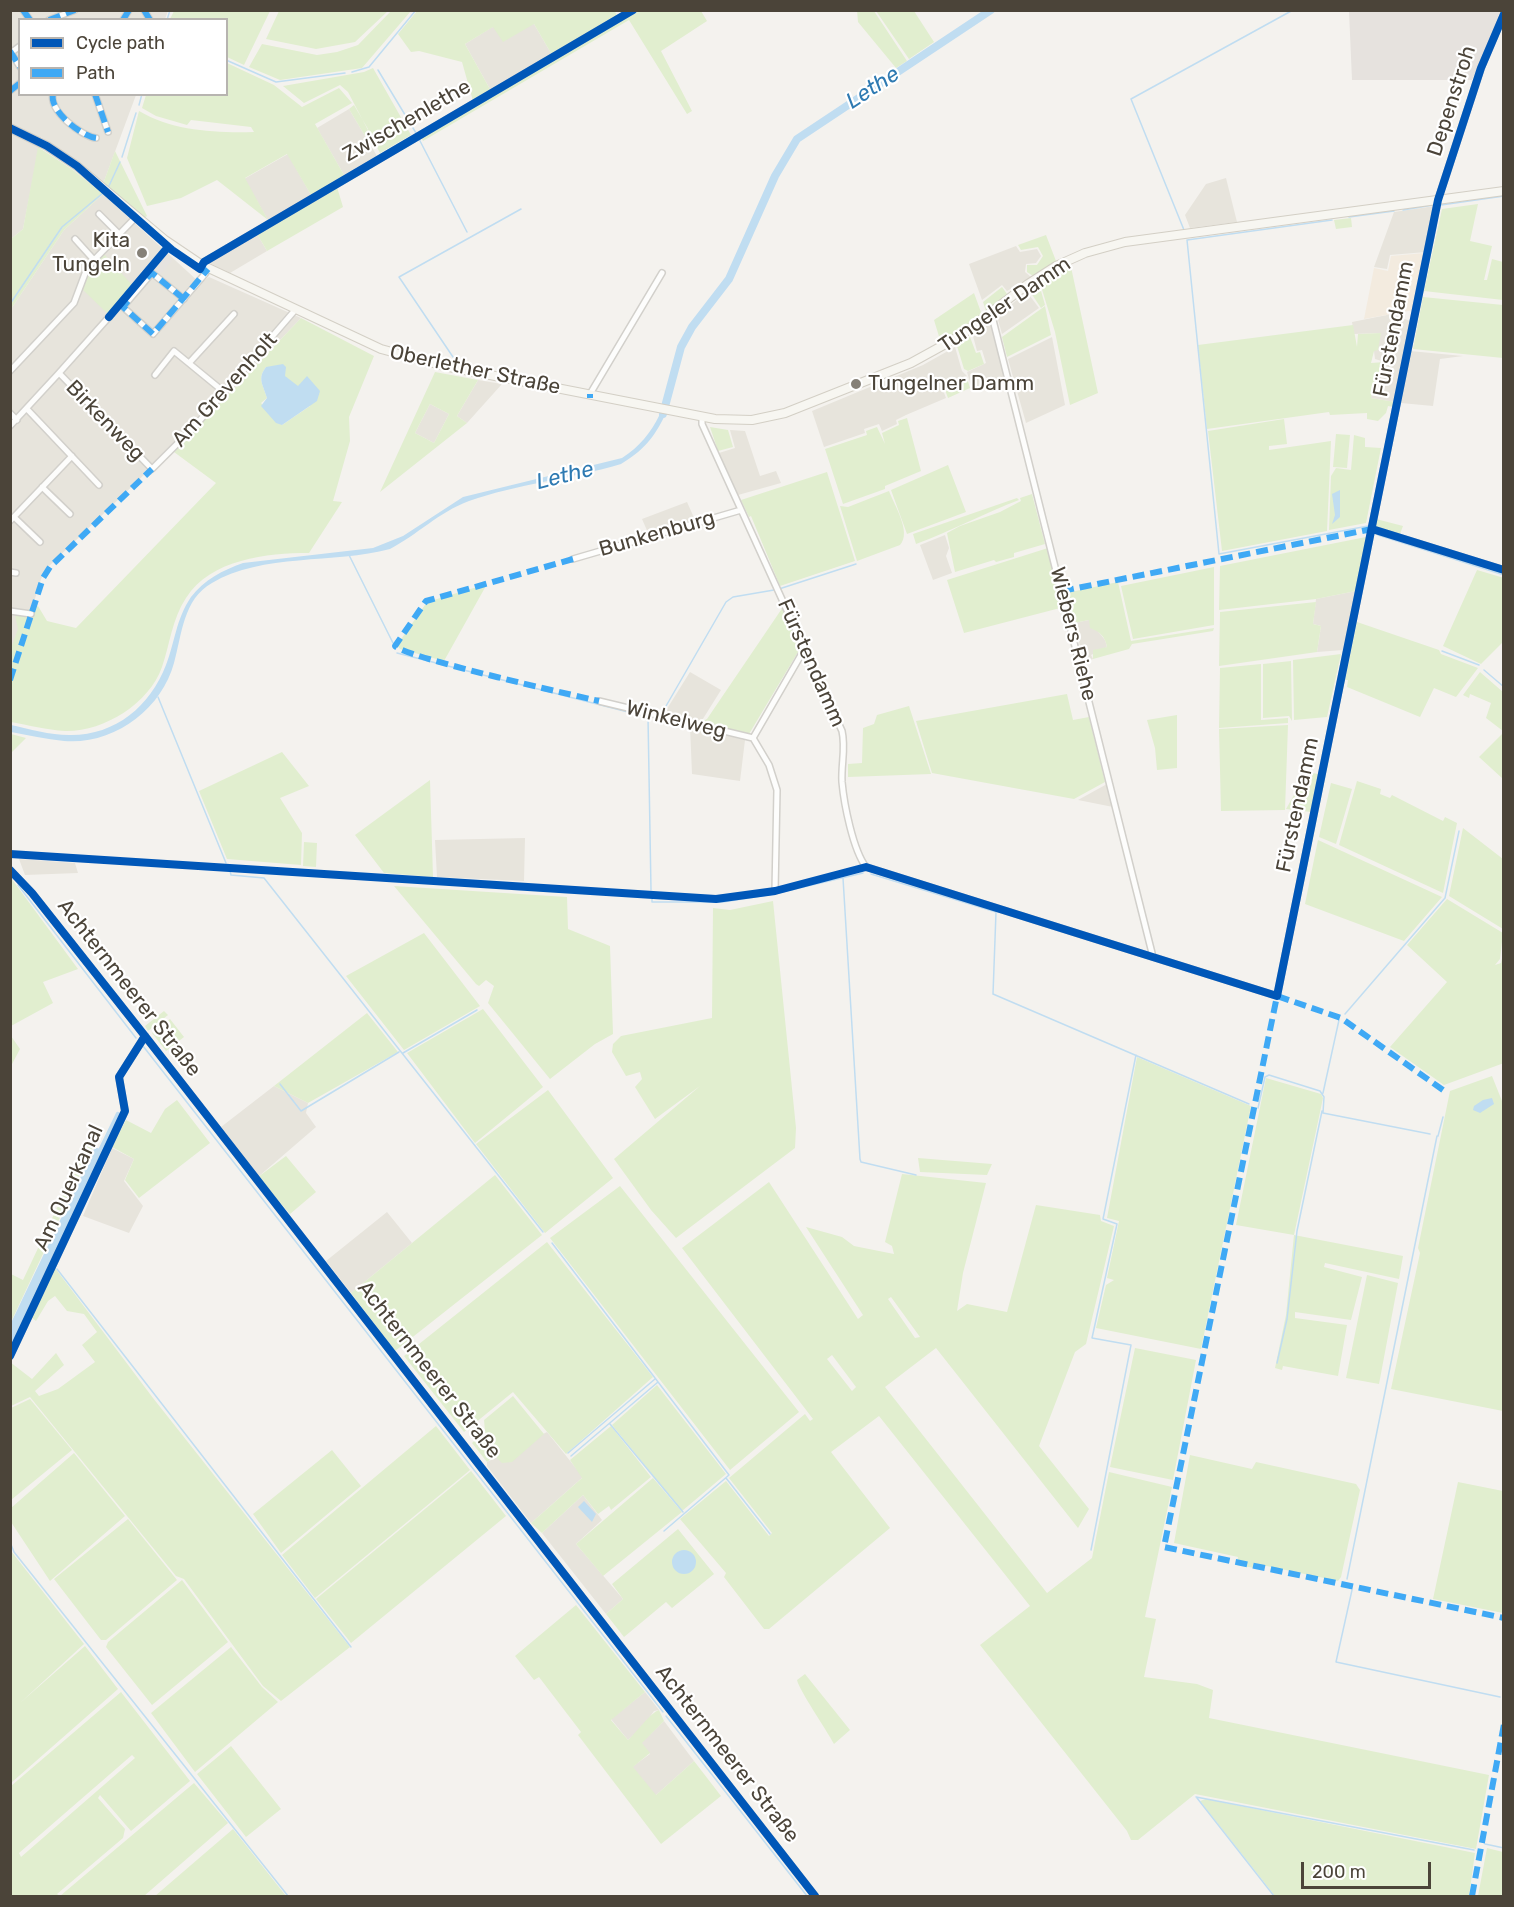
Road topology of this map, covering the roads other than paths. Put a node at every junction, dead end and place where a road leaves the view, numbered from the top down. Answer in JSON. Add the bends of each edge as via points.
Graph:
{"nodes":[{"id":1,"x":75,"y":10,"type":"edge"},
{"id":2,"x":633,"y":10,"type":"edge"},
{"id":3,"x":1503,"y":14,"type":"edge"},
{"id":4,"x":54,"y":18,"type":"edge"},
{"id":5,"x":53,"y":96,"type":"edge"},
{"id":6,"x":95,"y":96,"type":"edge"},
{"id":7,"x":10,"y":128,"type":"edge"},
{"id":8,"x":108,"y":132,"type":"dead end"},
{"id":9,"x":96,"y":138,"type":"dead end"},
{"id":10,"x":1503,"y":191,"type":"edge"},
{"id":11,"x":1438,"y":200,"type":"junction"},
{"id":12,"x":99,"y":214,"type":"dead end"},
{"id":13,"x":139,"y":218,"type":"junction"},
{"id":14,"x":119,"y":234,"type":"junction"},
{"id":15,"x":75,"y":239,"type":"dead end"},
{"id":16,"x":94,"y":260,"type":"junction"},
{"id":17,"x":205,"y":267,"type":"junction"},
{"id":18,"x":662,"y":273,"type":"dead end"},
{"id":19,"x":183,"y":299,"type":"junction"},
{"id":20,"x":296,"y":309,"type":"junction"},
{"id":21,"x":991,"y":312,"type":"junction"},
{"id":22,"x":234,"y":314,"type":"dead end"},
{"id":23,"x":110,"y":317,"type":"dead end"},
{"id":24,"x":190,"y":362,"type":"junction"},
{"id":25,"x":10,"y":371,"type":"edge"},
{"id":26,"x":59,"y":373,"type":"junction"},
{"id":27,"x":155,"y":375,"type":"dead end"},
{"id":28,"x":224,"y":392,"type":"junction"},
{"id":29,"x":590,"y":394,"type":"junction"},
{"id":30,"x":27,"y":409,"type":"junction"},
{"id":31,"x":658,"y":409,"type":"joint"},
{"id":32,"x":10,"y":413,"type":"edge"},
{"id":33,"x":702,"y":417,"type":"junction"},
{"id":34,"x":17,"y":420,"type":"junction"},
{"id":35,"x":10,"y":426,"type":"edge"},
{"id":36,"x":72,"y":456,"type":"junction"},
{"id":37,"x":152,"y":469,"type":"joint"},
{"id":38,"x":99,"y":485,"type":"dead end"},
{"id":39,"x":42,"y":487,"type":"junction"},
{"id":40,"x":741,"y":510,"type":"junction"},
{"id":41,"x":70,"y":514,"type":"dead end"},
{"id":42,"x":12,"y":519,"type":"edge"},
{"id":43,"x":1372,"y":529,"type":"junction"},
{"id":44,"x":40,"y":542,"type":"dead end"},
{"id":45,"x":573,"y":559,"type":"dead end"},
{"id":46,"x":1503,"y":570,"type":"edge"},
{"id":47,"x":10,"y":611,"type":"edge"},
{"id":48,"x":31,"y":614,"type":"dead end"},
{"id":49,"x":806,"y":648,"type":"junction"},
{"id":50,"x":599,"y":701,"type":"dead end"},
{"id":51,"x":753,"y":738,"type":"junction"},
{"id":52,"x":10,"y":870,"type":"edge"},
{"id":53,"x":775,"y":891,"type":"dead end"},
{"id":54,"x":1153,"y":957,"type":"junction"},
{"id":55,"x":145,"y":1036,"type":"junction"},
{"id":56,"x":10,"y":1356,"type":"edge"},
{"id":57,"x":815,"y":1896,"type":"edge"}],
"edges":[{"from":1,"to":4,"type":"street"},
{"from":2,"to":17,"type":"street","name":"Zwischenlethe","via":[[204,262]]},
{"from":3,"to":11,"type":"street","name":"Depenstroh"},
{"from":5,"to":9,"type":"street","via":[[56,110],[88,137]]},
{"from":6,"to":8,"type":"street"},
{"from":7,"to":13,"type":"street","name":"Oberlether Straße","via":[[77,166]]},
{"from":10,"to":11,"type":"street","name":"Tungeler Damm"},
{"from":11,"to":21,"type":"street","name":"Tungeler Damm","via":[[1109,246],[1056,266]]},
{"from":11,"to":43,"type":"street","name":"Fürstendamm"},
{"from":12,"to":14,"type":"street"},
{"from":13,"to":14,"type":"street"},
{"from":13,"to":17,"type":"street","name":"Oberlether Straße"},
{"from":14,"to":16,"type":"street"},
{"from":15,"to":16,"type":"street"},
{"from":16,"to":25,"type":"street","via":[[74,303]]},
{"from":17,"to":19,"type":"street","name":"Zwischenlethe"},
{"from":17,"to":20,"type":"street","name":"Oberlether Straße"},
{"from":18,"to":29,"type":"street"},
{"from":19,"to":19,"type":"street","name":"Zwischenlethe","via":[[153,334],[123,307],[152,273]]},
{"from":20,"to":28,"type":"street","name":"Am Grevenholt"},
{"from":20,"to":29,"type":"street","name":"Oberlether Straße","via":[[407,358]]},
{"from":21,"to":33,"type":"street","name":"Tungeler Damm","via":[[935,352],[801,409],[752,420]]},
{"from":21,"to":54,"type":"street","name":"Wiebers Riehe"},
{"from":22,"to":24,"type":"street"},
{"from":23,"to":26,"type":"street"},
{"from":24,"to":27,"type":"street","via":[[174,351]]},
{"from":24,"to":28,"type":"street"},
{"from":26,"to":30,"type":"street","name":"Birkenweg"},
{"from":26,"to":37,"type":"street","name":"Birkenweg"},
{"from":28,"to":37,"type":"street","name":"Am Grevenholt"},
{"from":29,"to":31,"type":"street","name":"Oberlether Straße"},
{"from":30,"to":34,"type":"street","name":"Birkenweg"},
{"from":30,"to":36,"type":"street"},
{"from":31,"to":33,"type":"street","name":"Tungeler Damm"},
{"from":32,"to":34,"type":"street"},
{"from":33,"to":40,"type":"street","name":"Fürstendamm"},
{"from":34,"to":35,"type":"street","name":"Birkenweg"},
{"from":36,"to":38,"type":"street"},
{"from":36,"to":39,"type":"street"},
{"from":39,"to":41,"type":"street"},
{"from":39,"to":42,"type":"street"},
{"from":40,"to":45,"type":"street","name":"Bunkenburg"},
{"from":40,"to":49,"type":"street","name":"Fürstendamm"},
{"from":42,"to":44,"type":"street"},
{"from":43,"to":46,"type":"street"},
{"from":43,"to":54,"type":"street","name":"Fürstendamm","via":[[1277,996]]},
{"from":47,"to":48,"type":"street"},
{"from":49,"to":51,"type":"street","name":"Winkelweg"},
{"from":49,"to":54,"type":"street","name":"Fürstendamm","via":[[842,730],[846,804],[866,867]]},
{"from":50,"to":51,"type":"street","name":"Winkelweg"},
{"from":51,"to":53,"type":"street","name":"Winkelweg","via":[[769,765],[777,790]]},
{"from":52,"to":55,"type":"street","name":"Achternmeerer Straße"},
{"from":55,"to":56,"type":"street","name":"Am Querkanal","via":[[119,1077],[125,1111]]},
{"from":55,"to":57,"type":"street","name":"Achternmeerer Straße"}]}
